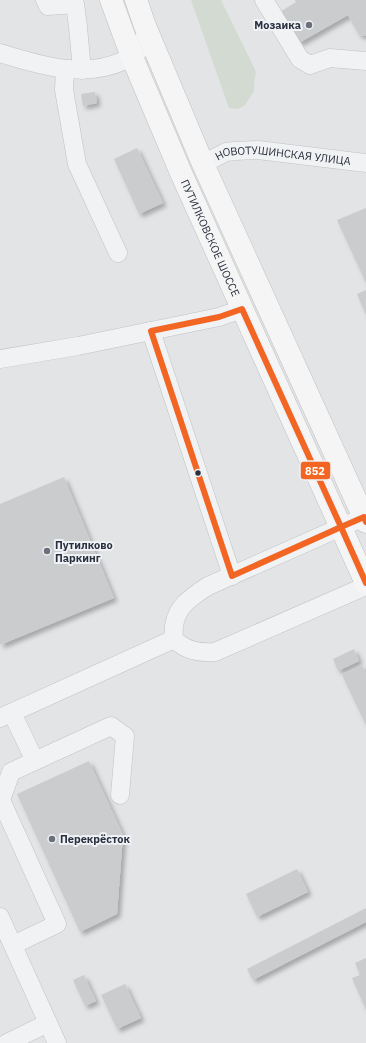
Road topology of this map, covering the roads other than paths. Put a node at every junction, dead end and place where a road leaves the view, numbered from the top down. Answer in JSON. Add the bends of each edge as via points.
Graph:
{"nodes":[{"id":1,"x":45,"y":0,"type":"edge"},
{"id":2,"x":111,"y":0,"type":"edge"},
{"id":3,"x":136,"y":0,"type":"edge"},
{"id":4,"x":264,"y":0,"type":"edge"},
{"id":5,"x":145,"y":26,"type":"junction"},
{"id":6,"x":0,"y":53,"type":"edge"},
{"id":7,"x":132,"y":57,"type":"junction"},
{"id":8,"x":366,"y":61,"type":"edge"},
{"id":9,"x":74,"y":70,"type":"junction"},
{"id":10,"x":366,"y":163,"type":"edge"},
{"id":11,"x":203,"y":164,"type":"junction"},
{"id":12,"x":118,"y":253,"type":"dead end"},
{"id":13,"x":242,"y":308,"type":"junction"},
{"id":14,"x":151,"y":331,"type":"junction"},
{"id":15,"x":0,"y":359,"type":"edge"},
{"id":16,"x":365,"y":519,"type":"edge"},
{"id":17,"x":340,"y":527,"type":"junction"},
{"id":18,"x":232,"y":576,"type":"junction"},
{"id":19,"x":366,"y":584,"type":"edge"},
{"id":20,"x":174,"y":639,"type":"junction"},
{"id":21,"x":6,"y":716,"type":"edge"},
{"id":22,"x":35,"y":761,"type":"junction"},
{"id":23,"x":120,"y":795,"type":"dead end"},
{"id":24,"x":0,"y":917,"type":"edge"},
{"id":25,"x":13,"y":945,"type":"junction"},
{"id":26,"x":48,"y":1022,"type":"junction"},
{"id":27,"x":7,"y":1043,"type":"edge"},
{"id":28,"x":57,"y":1043,"type":"edge"}],
"edges":[{"from":1,"to":9,"type":"street","via":[[48,6],[74,4],[78,27]]},
{"from":2,"to":7,"type":"main road","name":"ПУТИЛКОВСКОЕ ШОССЕ"},
{"from":3,"to":5,"type":"main road","name":"ПУТИЛКОВСКОЕ ШОССЕ"},
{"from":4,"to":8,"type":"street","via":[[300,59],[310,65],[330,58]]},
{"from":5,"to":7,"type":"street","via":[[143,43],[138,53]]},
{"from":5,"to":11,"type":"main road","name":"ПУТИЛКОВСКОЕ ШОССЕ"},
{"from":6,"to":9,"type":"street","via":[[29,62]]},
{"from":7,"to":9,"type":"street","via":[[99,69]]},
{"from":7,"to":13,"type":"main road","name":"ПУТИЛКОВСКОЕ ШОССЕ"},
{"from":9,"to":12,"type":"street","via":[[64,90],[77,164]]},
{"from":10,"to":11,"type":"street","name":"НОВОТУШИНСКАЯ УЛИЦА","via":[[258,150],[226,152]]},
{"from":11,"to":16,"type":"main road","name":"ПУТИЛКОВСКОЕ ШОССЕ"},
{"from":13,"to":14,"type":"street","via":[[219,317]]},
{"from":13,"to":17,"type":"main road","name":"ПУТИЛКОВСКОЕ ШОССЕ"},
{"from":14,"to":15,"type":"street"},
{"from":14,"to":18,"type":"street"},
{"from":16,"to":17,"type":"street"},
{"from":17,"to":18,"type":"street"},
{"from":17,"to":19,"type":"main road","name":"ПУТИЛКОВСКОЕ ШОССЕ"},
{"from":18,"to":20,"type":"street","via":[[208,586],[181,607],[174,619]]},
{"from":19,"to":20,"type":"street","via":[[215,652],[190,650]]},
{"from":20,"to":21,"type":"street"},
{"from":21,"to":22,"type":"street"},
{"from":22,"to":23,"type":"street","via":[[111,726],[125,736]]},
{"from":22,"to":25,"type":"street","via":[[11,772],[0,800],[57,924]]},
{"from":24,"to":25,"type":"street"},
{"from":25,"to":26,"type":"street"},
{"from":26,"to":27,"type":"street"},
{"from":26,"to":28,"type":"street"}]}
